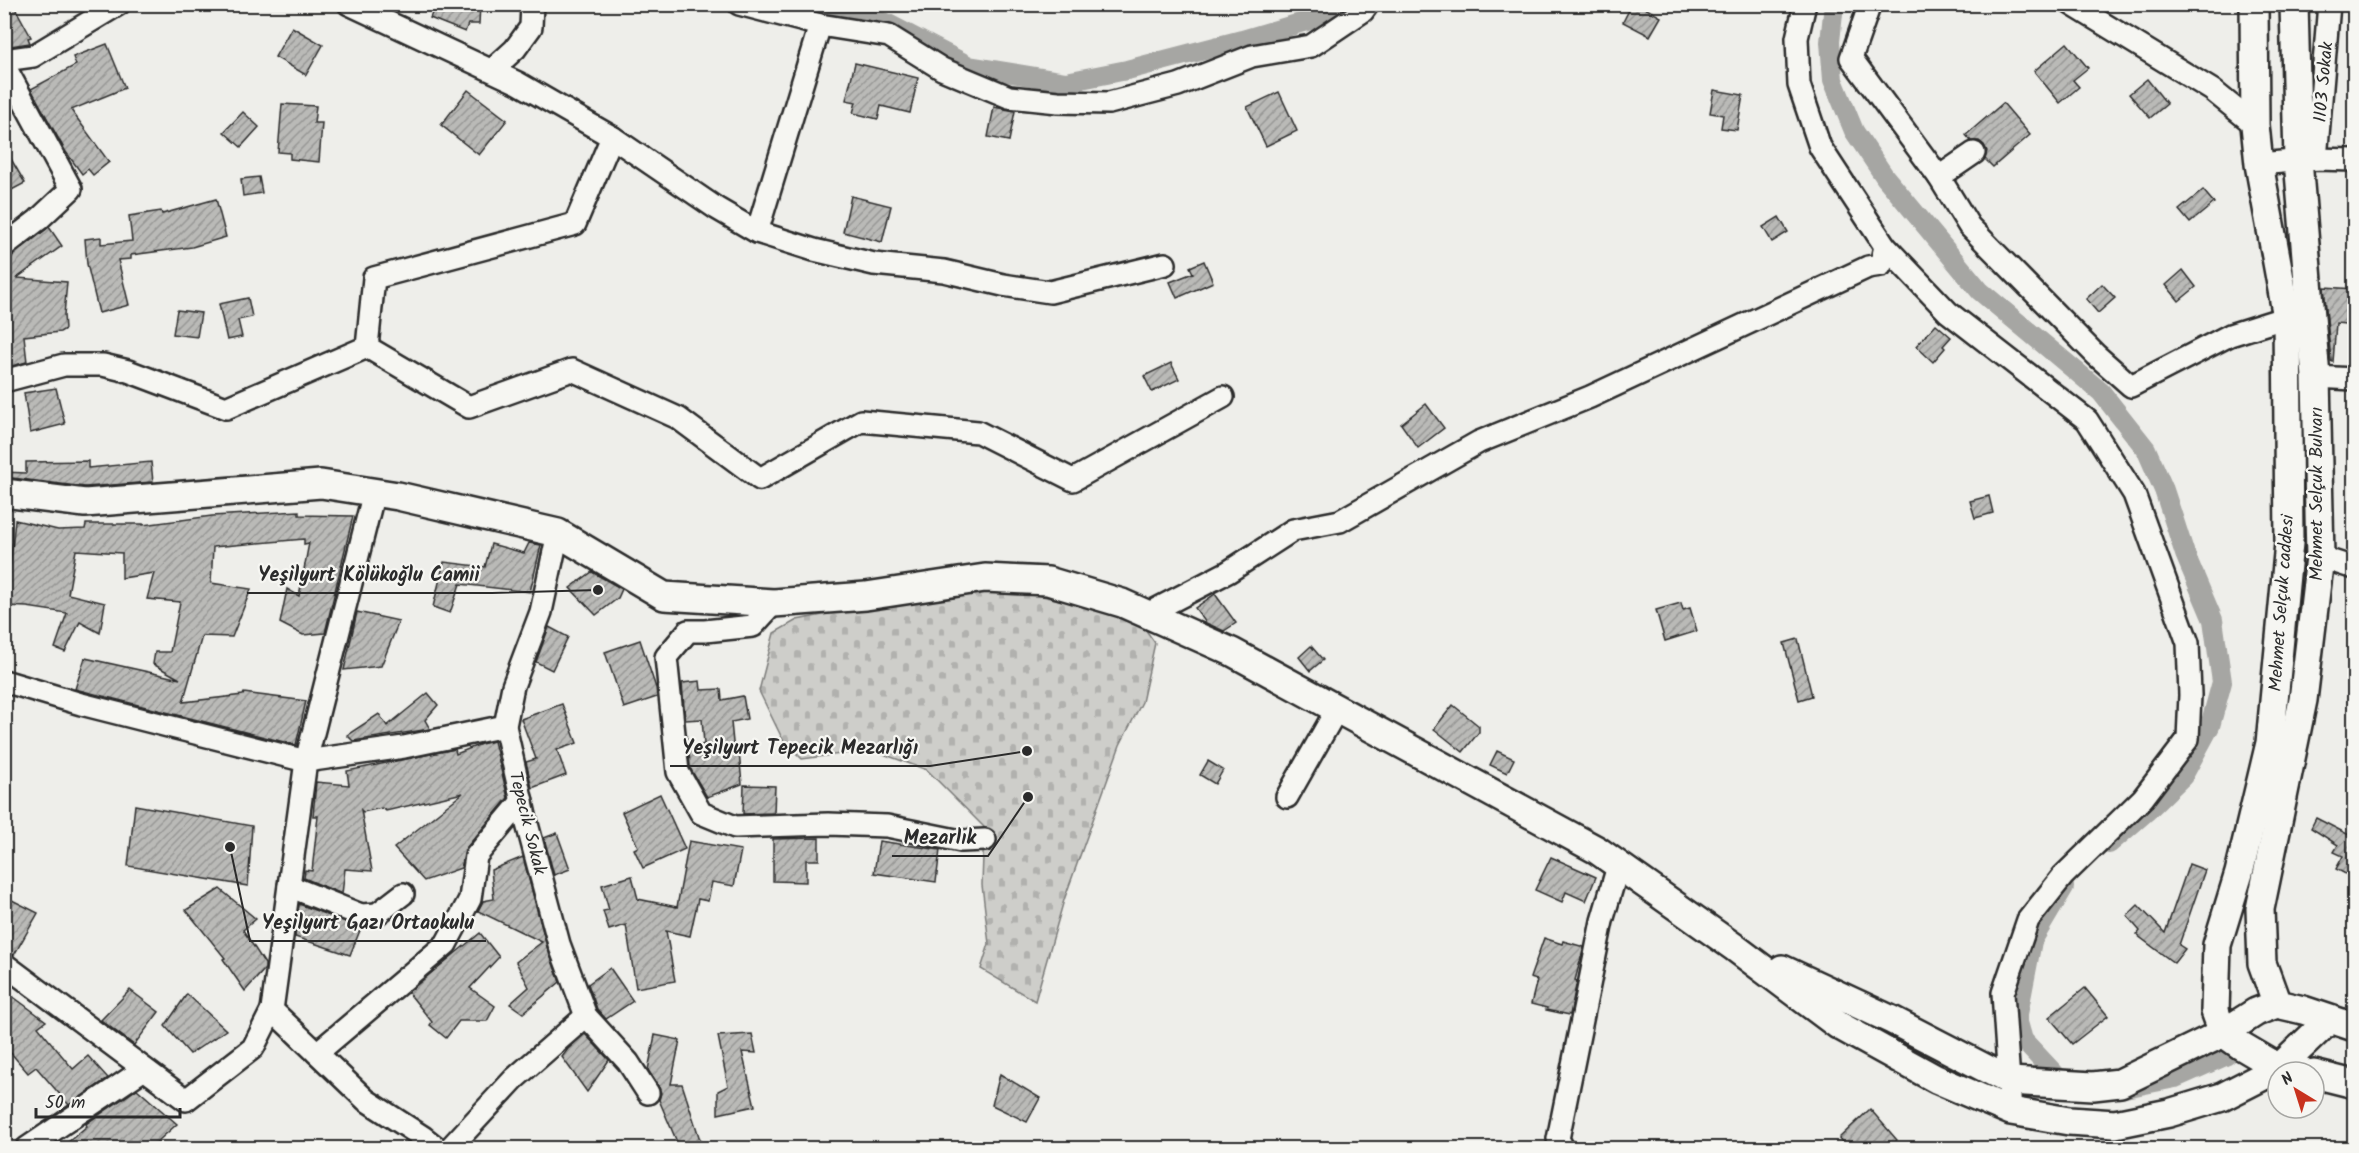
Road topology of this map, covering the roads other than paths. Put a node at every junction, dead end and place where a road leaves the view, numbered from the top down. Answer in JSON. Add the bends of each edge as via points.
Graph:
{"nodes":[{"id":1,"x":119,"y":4,"type":"edge"},
{"id":2,"x":349,"y":4,"type":"edge"},
{"id":3,"x":532,"y":4,"type":"edge"},
{"id":4,"x":739,"y":4,"type":"edge"},
{"id":5,"x":1368,"y":4,"type":"edge"},
{"id":6,"x":1806,"y":4,"type":"edge"},
{"id":7,"x":1870,"y":4,"type":"edge"},
{"id":8,"x":2072,"y":4,"type":"edge"},
{"id":9,"x":2254,"y":4,"type":"edge"},
{"id":10,"x":2294,"y":4,"type":"edge"},
{"id":11,"x":2329,"y":4,"type":"edge"},
{"id":12,"x":820,"y":25,"type":"junction"},
{"id":13,"x":4,"y":60,"type":"edge"},
{"id":14,"x":4,"y":65,"type":"edge"},
{"id":15,"x":492,"y":70,"type":"junction"},
{"id":16,"x":2255,"y":125,"type":"junction"},
{"id":17,"x":612,"y":137,"type":"junction"},
{"id":18,"x":1974,"y":153,"type":"dead end"},
{"id":19,"x":2307,"y":159,"type":"junction"},
{"id":20,"x":2355,"y":160,"type":"edge"},
{"id":21,"x":2259,"y":164,"type":"junction"},
{"id":22,"x":1939,"y":177,"type":"junction"},
{"id":23,"x":757,"y":232,"type":"junction"},
{"id":24,"x":4,"y":246,"type":"edge"},
{"id":25,"x":1885,"y":246,"type":"junction"},
{"id":26,"x":1166,"y":264,"type":"dead end"},
{"id":27,"x":2287,"y":317,"type":"junction"},
{"id":28,"x":367,"y":347,"type":"junction"},
{"id":29,"x":2316,"y":377,"type":"junction"},
{"id":30,"x":2355,"y":379,"type":"edge"},
{"id":31,"x":4,"y":381,"type":"edge"},
{"id":32,"x":1223,"y":397,"type":"dead end"},
{"id":33,"x":374,"y":492,"type":"junction"},
{"id":34,"x":4,"y":493,"type":"edge"},
{"id":35,"x":558,"y":533,"type":"junction"},
{"id":36,"x":2320,"y":557,"type":"junction"},
{"id":37,"x":2355,"y":568,"type":"edge"},
{"id":38,"x":774,"y":603,"type":"junction"},
{"id":39,"x":1147,"y":614,"type":"junction"},
{"id":40,"x":4,"y":681,"type":"edge"},
{"id":41,"x":1337,"y":709,"type":"junction"},
{"id":42,"x":506,"y":726,"type":"junction"},
{"id":43,"x":306,"y":761,"type":"junction"},
{"id":44,"x":1287,"y":797,"type":"dead end"},
{"id":45,"x":522,"y":801,"type":"junction"},
{"id":46,"x":985,"y":840,"type":"dead end"},
{"id":47,"x":1619,"y":863,"type":"junction"},
{"id":48,"x":289,"y":886,"type":"junction"},
{"id":49,"x":403,"y":894,"type":"dead end"},
{"id":50,"x":1734,"y":947,"type":"junction"},
{"id":51,"x":4,"y":964,"type":"edge"},
{"id":52,"x":2277,"y":1004,"type":"junction"},
{"id":53,"x":272,"y":1010,"type":"junction"},
{"id":54,"x":586,"y":1016,"type":"junction"},
{"id":55,"x":2329,"y":1020,"type":"junction"},
{"id":56,"x":2355,"y":1027,"type":"edge"},
{"id":57,"x":2223,"y":1033,"type":"junction"},
{"id":58,"x":317,"y":1053,"type":"junction"},
{"id":59,"x":2273,"y":1060,"type":"edge"},
{"id":60,"x":2299,"y":1060,"type":"edge"},
{"id":61,"x":144,"y":1069,"type":"junction"},
{"id":62,"x":2326,"y":1077,"type":"edge"},
{"id":63,"x":2266,"y":1080,"type":"edge"},
{"id":64,"x":2010,"y":1081,"type":"junction"},
{"id":65,"x":2355,"y":1084,"type":"edge"},
{"id":66,"x":648,"y":1093,"type":"dead end"},
{"id":67,"x":2011,"y":1111,"type":"junction"},
{"id":68,"x":27,"y":1149,"type":"edge"},
{"id":69,"x":437,"y":1149,"type":"edge"},
{"id":70,"x":450,"y":1149,"type":"edge"},
{"id":71,"x":1563,"y":1149,"type":"edge"}],
"edges":[{"from":1,"to":13,"type":"street","via":[[33,56]]},
{"from":2,"to":15,"type":"street"},
{"from":3,"to":15,"type":"street","via":[[531,27]]},
{"from":4,"to":12,"type":"street"},
{"from":5,"to":12,"type":"street","via":[[1364,11],[1311,46],[1252,56],[1178,85],[1109,103],[1009,97],[942,69],[889,36]]},
{"from":6,"to":25,"type":"street","via":[[1797,38],[1799,85],[1820,147]]},
{"from":7,"to":22,"type":"street","via":[[1851,58]]},
{"from":8,"to":16,"type":"street","via":[[2212,90]]},
{"from":9,"to":16,"type":"main road","name":"Mehmet Selçuk caddesi"},
{"from":10,"to":19,"type":"main road","name":"Mehmet Selçuk Bulvarı"},
{"from":11,"to":19,"type":"street","name":"1103 Sokak"},
{"from":12,"to":23,"type":"street"},
{"from":14,"to":24,"type":"street","via":[[71,189]]},
{"from":15,"to":17,"type":"street"},
{"from":16,"to":21,"type":"main road","name":"Mehmet Selçuk caddesi"},
{"from":17,"to":23,"type":"street"},
{"from":17,"to":28,"type":"street","via":[[575,224],[374,278]]},
{"from":18,"to":22,"type":"street"},
{"from":19,"to":20,"type":"street"},
{"from":19,"to":21,"type":"street"},
{"from":19,"to":29,"type":"main road","name":"Mehmet Selçuk Bulvarı"},
{"from":21,"to":27,"type":"main road","name":"Mehmet Selçuk caddesi"},
{"from":22,"to":27,"type":"street","via":[[1969,226],[2131,386],[2229,334]]},
{"from":23,"to":26,"type":"street","via":[[874,264],[944,272],[1050,292]]},
{"from":25,"to":39,"type":"street","via":[[1881,265],[1868,267],[1590,397],[1479,442],[1340,521],[1293,530],[1228,572]]},
{"from":25,"to":64,"type":"street","via":[[1948,312],[2087,420],[2134,494],[2188,643],[2188,739],[2143,798],[2063,876],[2028,920],[2003,993]]},
{"from":27,"to":57,"type":"main road","name":"Mehmet Selçuk caddesi","via":[[2289,543],[2270,743],[2239,873],[2217,945],[2215,1011]]},
{"from":28,"to":31,"type":"street","via":[[226,408],[103,365],[64,365]]},
{"from":28,"to":32,"type":"street","via":[[469,407],[572,370],[678,418],[760,479],[861,421],[978,432],[1073,480]]},
{"from":29,"to":30,"type":"street"},
{"from":29,"to":36,"type":"main road","name":"Mehmet Selçuk Bulvarı"},
{"from":33,"to":34,"type":"main road","via":[[321,484],[85,503]]},
{"from":33,"to":35,"type":"main road"},
{"from":33,"to":43,"type":"street"},
{"from":35,"to":38,"type":"main road","via":[[664,596]]},
{"from":35,"to":42,"type":"street","name":"Tepecik Sokak","via":[[541,612],[513,686]]},
{"from":36,"to":37,"type":"street"},
{"from":36,"to":52,"type":"main road","name":"Mehmet Selçuk Bulvarı","via":[[2303,700],[2260,909],[2262,963]]},
{"from":38,"to":39,"type":"main road","via":[[866,596],[985,578],[1048,581]]},
{"from":38,"to":46,"type":"street","via":[[753,626],[688,630],[666,657],[678,772],[701,813],[735,827],[887,826],[961,841]]},
{"from":39,"to":41,"type":"main road","via":[[1232,652]]},
{"from":40,"to":43,"type":"street"},
{"from":41,"to":44,"type":"street"},
{"from":41,"to":47,"type":"main road"},
{"from":42,"to":43,"type":"street","via":[[404,747]]},
{"from":42,"to":45,"type":"street","name":"Tepecik Sokak"},
{"from":43,"to":48,"type":"street"},
{"from":45,"to":54,"type":"street","name":"Tepecik Sokak","via":[[559,944]]},
{"from":45,"to":58,"type":"street","via":[[476,856],[470,899],[446,944]]},
{"from":47,"to":50,"type":"main road"},
{"from":47,"to":71,"type":"street","via":[[1602,921],[1558,1139]]},
{"from":48,"to":49,"type":"street","via":[[361,915],[377,914]]},
{"from":48,"to":53,"type":"street"},
{"from":50,"to":64,"type":"main road","via":[[1892,1020]]},
{"from":50,"to":67,"type":"main road","via":[[1838,1025],[1936,1079]]},
{"from":51,"to":61,"type":"street"},
{"from":52,"to":55,"type":"main road"},
{"from":52,"to":57,"type":"main road"},
{"from":53,"to":58,"type":"street"},
{"from":53,"to":61,"type":"street","via":[[253,1048],[186,1100]]},
{"from":54,"to":66,"type":"street","name":"Tepecik Sokak","via":[[628,1062]]},
{"from":54,"to":70,"type":"street","via":[[514,1079]]},
{"from":55,"to":56,"type":"main road"},
{"from":55,"to":60,"type":"main road"},
{"from":57,"to":59,"type":"main road"},
{"from":57,"to":64,"type":"main road","via":[[2120,1083],[2093,1086]]},
{"from":58,"to":69,"type":"street","via":[[366,1100]]},
{"from":61,"to":68,"type":"street"},
{"from":62,"to":65,"type":"main road"},
{"from":63,"to":67,"type":"main road","via":[[2169,1113],[2115,1124]]},
{"from":64,"to":67,"type":"street"}]}
